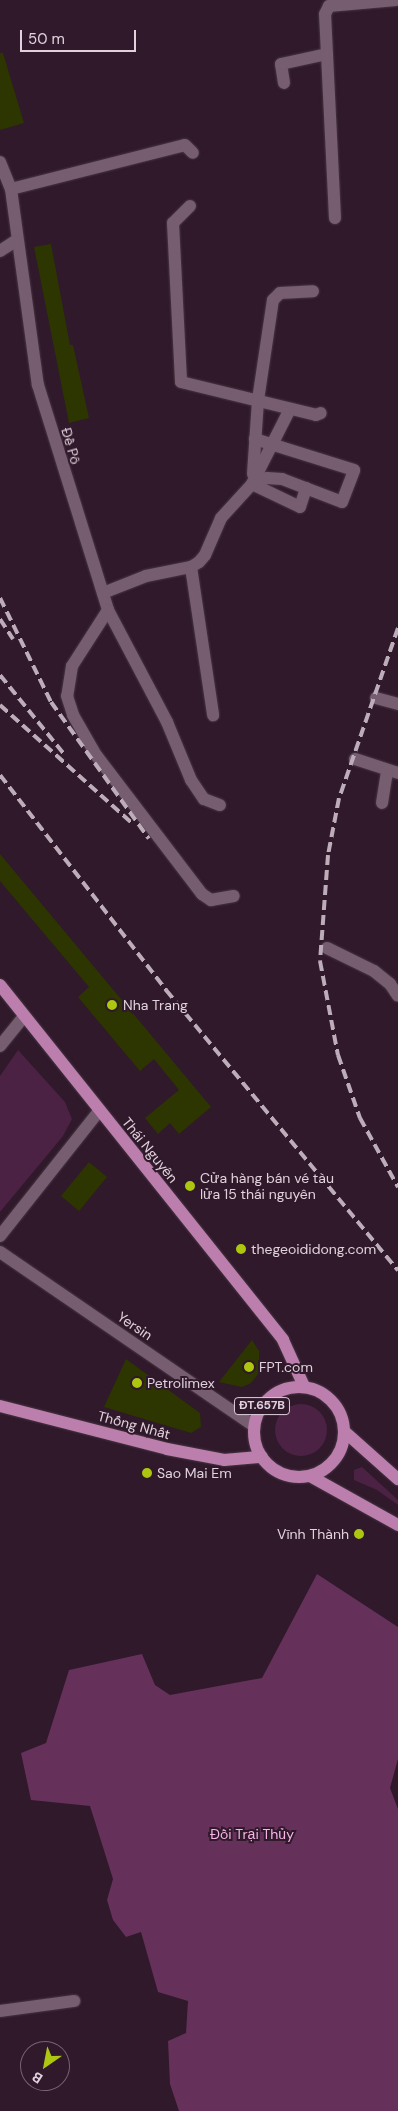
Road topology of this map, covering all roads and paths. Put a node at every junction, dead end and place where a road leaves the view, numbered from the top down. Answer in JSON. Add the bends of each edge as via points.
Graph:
{"nodes":[{"id":1,"x":396,"y":0,"type":"edge"},
{"id":2,"x":327,"y":54,"type":"junction"},
{"id":3,"x":284,"y":83,"type":"dead end"},
{"id":4,"x":193,"y":153,"type":"dead end"},
{"id":5,"x":0,"y":162,"type":"edge"},
{"id":6,"x":11,"y":189,"type":"junction"},
{"id":7,"x":190,"y":206,"type":"dead end"},
{"id":8,"x":335,"y":218,"type":"dead end"},
{"id":9,"x":17,"y":240,"type":"junction"},
{"id":10,"x":0,"y":251,"type":"edge"},
{"id":11,"x":313,"y":291,"type":"dead end"},
{"id":12,"x":258,"y":400,"type":"junction"},
{"id":13,"x":290,"y":409,"type":"junction"},
{"id":14,"x":320,"y":413,"type":"dead end"},
{"id":15,"x":255,"y":439,"type":"junction"},
{"id":16,"x":270,"y":443,"type":"junction"},
{"id":17,"x":252,"y":484,"type":"junction"},
{"id":18,"x":306,"y":488,"type":"junction"},
{"id":19,"x":192,"y":568,"type":"junction"},
{"id":20,"x":103,"y":593,"type":"junction"},
{"id":21,"x":108,"y":610,"type":"junction"},
{"id":22,"x":376,"y":698,"type":"dead end"},
{"id":23,"x":396,"y":701,"type":"edge"},
{"id":24,"x":213,"y":715,"type":"dead end"},
{"id":25,"x":354,"y":758,"type":"dead end"},
{"id":26,"x":392,"y":771,"type":"edge"},
{"id":27,"x":382,"y":803,"type":"dead end"},
{"id":28,"x":220,"y":805,"type":"dead end"},
{"id":29,"x":234,"y":896,"type":"dead end"},
{"id":30,"x":327,"y":948,"type":"dead end"},
{"id":31,"x":0,"y":985,"type":"edge"},
{"id":32,"x":398,"y":996,"type":"edge"},
{"id":33,"x":24,"y":1016,"type":"junction"},
{"id":34,"x":0,"y":1046,"type":"edge"},
{"id":35,"x":99,"y":1110,"type":"junction"},
{"id":36,"x":0,"y":1236,"type":"edge"},
{"id":37,"x":0,"y":1252,"type":"edge"},
{"id":38,"x":304,"y":1386,"type":"junction"},
{"id":39,"x":0,"y":1406,"type":"edge"},
{"id":40,"x":254,"y":1426,"type":"junction"},
{"id":41,"x":345,"y":1432,"type":"junction"},
{"id":42,"x":262,"y":1457,"type":"junction"},
{"id":43,"x":310,"y":1476,"type":"junction"},
{"id":44,"x":398,"y":1479,"type":"edge"},
{"id":45,"x":398,"y":1525,"type":"edge"},
{"id":46,"x":74,"y":2001,"type":"dead end"},
{"id":47,"x":0,"y":2011,"type":"edge"}],
"edges":[{"from":1,"to":2,"type":"street","via":[[330,6],[325,14]]},
{"from":2,"to":3,"type":"street","via":[[281,64]]},
{"from":2,"to":8,"type":"street"},
{"from":4,"to":6,"type":"street","via":[[185,145]]},
{"from":5,"to":6,"type":"street","name":"Đề Pô"},
{"from":6,"to":9,"type":"street","name":"Đề Pô"},
{"from":7,"to":12,"type":"street","via":[[173,223],[181,382]]},
{"from":9,"to":10,"type":"street"},
{"from":9,"to":20,"type":"street","name":"Đề Pô","via":[[38,385]]},
{"from":11,"to":12,"type":"street","via":[[280,293],[273,300]]},
{"from":12,"to":13,"type":"street"},
{"from":12,"to":15,"type":"street"},
{"from":13,"to":14,"type":"street","via":[[316,415]]},
{"from":13,"to":16,"type":"street"},
{"from":15,"to":16,"type":"street"},
{"from":15,"to":17,"type":"street"},
{"from":16,"to":17,"type":"street"},
{"from":16,"to":18,"type":"street","via":[[354,470],[342,502]]},
{"from":17,"to":18,"type":"street","via":[[267,478],[282,479]]},
{"from":17,"to":18,"type":"street","via":[[300,507]]},
{"from":17,"to":19,"type":"street","via":[[221,518],[205,555]]},
{"from":19,"to":20,"type":"street","via":[[146,576]]},
{"from":19,"to":24,"type":"street"},
{"from":20,"to":21,"type":"street","name":"Đề Pô"},
{"from":21,"to":28,"type":"street","name":"Đề Pô","via":[[167,722],[196,789],[212,805]]},
{"from":21,"to":29,"type":"street","via":[[70,674],[67,696],[72,714],[96,755],[202,894],[211,900]]},
{"from":22,"to":23,"type":"street"},
{"from":25,"to":26,"type":"street"},
{"from":26,"to":27,"type":"street"},
{"from":30,"to":32,"type":"street","via":[[374,971],[390,984]]},
{"from":31,"to":33,"type":"main road","name":"Thái Nguyên"},
{"from":33,"to":34,"type":"street"},
{"from":33,"to":35,"type":"main road","name":"Thái Nguyên"},
{"from":35,"to":36,"type":"street"},
{"from":35,"to":38,"type":"main road","name":"Thái Nguyên","via":[[283,1340]]},
{"from":37,"to":40,"type":"street","name":"Yersin"},
{"from":38,"to":40,"type":"main road","number":"ĐT.657B","via":[[284,1389],[268,1399]]},
{"from":38,"to":41,"type":"main road","number":"ĐT.657B","via":[[330,1399],[341,1414]]},
{"from":39,"to":42,"type":"main road","name":"Thống Nhất","via":[[176,1451],[224,1460]]},
{"from":40,"to":42,"type":"main road","number":"ĐT.657B","via":[[256,1448]]},
{"from":41,"to":43,"type":"main road","via":[[336,1458]]},
{"from":41,"to":44,"type":"main road","number":"ĐT.657B"},
{"from":42,"to":43,"type":"main road","via":[[278,1472],[288,1476]]},
{"from":43,"to":45,"type":"main road"},
{"from":46,"to":47,"type":"street"}]}
